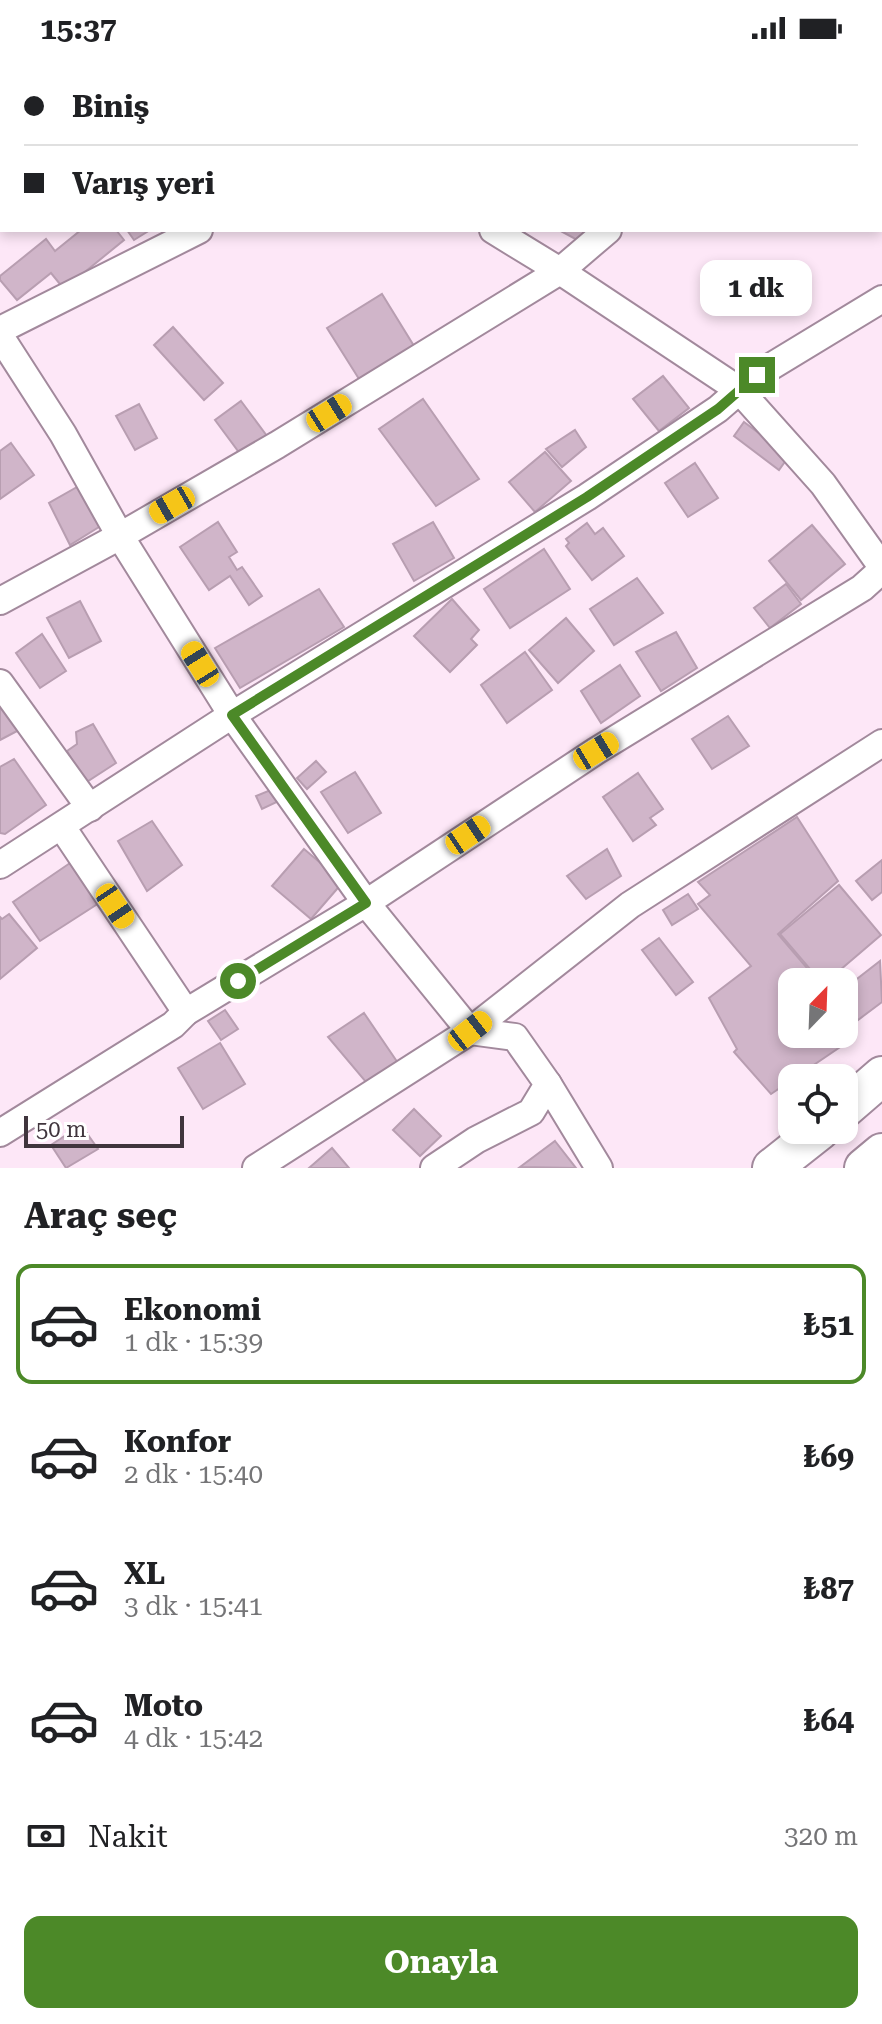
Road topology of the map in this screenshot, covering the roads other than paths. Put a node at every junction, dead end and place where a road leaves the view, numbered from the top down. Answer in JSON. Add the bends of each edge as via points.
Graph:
{"nodes":[{"id":1,"x":195,"y":232,"type":"edge"},
{"id":2,"x":496,"y":232,"type":"edge"},
{"id":3,"x":606,"y":232,"type":"edge"},
{"id":4,"x":560,"y":271,"type":"junction"},
{"id":5,"x":882,"y":299,"type":"edge"},
{"id":6,"x":0,"y":330,"type":"edge"},
{"id":7,"x":0,"y":336,"type":"edge"},
{"id":8,"x":739,"y":390,"type":"junction"},
{"id":9,"x":120,"y":536,"type":"junction"},
{"id":10,"x":882,"y":569,"type":"edge"},
{"id":11,"x":0,"y":601,"type":"edge"},
{"id":12,"x":0,"y":683,"type":"edge"},
{"id":13,"x":232,"y":715,"type":"junction"},
{"id":14,"x":882,"y":743,"type":"edge"},
{"id":15,"x":90,"y":808,"type":"junction"},
{"id":16,"x":62,"y":827,"type":"junction"},
{"id":17,"x":0,"y":865,"type":"edge"},
{"id":18,"x":366,"y":903,"type":"junction"},
{"id":19,"x":186,"y":1012,"type":"junction"},
{"id":20,"x":470,"y":1031,"type":"junction"},
{"id":21,"x":882,"y":1076,"type":"edge"},
{"id":22,"x":548,"y":1084,"type":"junction"},
{"id":23,"x":858,"y":1097,"type":"edge"},
{"id":24,"x":0,"y":1133,"type":"edge"},
{"id":25,"x":802,"y":1144,"type":"edge"},
{"id":26,"x":882,"y":1153,"type":"edge"},
{"id":27,"x":256,"y":1168,"type":"edge"},
{"id":28,"x":434,"y":1168,"type":"edge"},
{"id":29,"x":599,"y":1168,"type":"edge"},
{"id":30,"x":772,"y":1168,"type":"edge"},
{"id":31,"x":864,"y":1168,"type":"edge"}],
"edges":[{"from":1,"to":6,"type":"street"},
{"from":2,"to":4,"type":"street"},
{"from":3,"to":4,"type":"street"},
{"from":4,"to":8,"type":"street"},
{"from":4,"to":9,"type":"street"},
{"from":5,"to":8,"type":"street"},
{"from":7,"to":9,"type":"street"},
{"from":8,"to":10,"type":"street","via":[[823,484]]},
{"from":8,"to":13,"type":"street","via":[[587,497]]},
{"from":9,"to":11,"type":"street"},
{"from":9,"to":13,"type":"street"},
{"from":10,"to":18,"type":"street","via":[[862,588],[596,751]]},
{"from":12,"to":15,"type":"street"},
{"from":13,"to":15,"type":"street"},
{"from":13,"to":18,"type":"street"},
{"from":14,"to":20,"type":"street","via":[[630,905]]},
{"from":15,"to":16,"type":"street"},
{"from":16,"to":17,"type":"street"},
{"from":16,"to":19,"type":"street"},
{"from":18,"to":19,"type":"street"},
{"from":18,"to":20,"type":"street"},
{"from":19,"to":24,"type":"street"},
{"from":20,"to":22,"type":"street","via":[[515,1037]]},
{"from":20,"to":27,"type":"street"},
{"from":21,"to":23,"type":"highway"},
{"from":22,"to":28,"type":"street","via":[[531,1112]]},
{"from":22,"to":29,"type":"street"},
{"from":25,"to":30,"type":"highway"},
{"from":26,"to":31,"type":"highway"}]}
